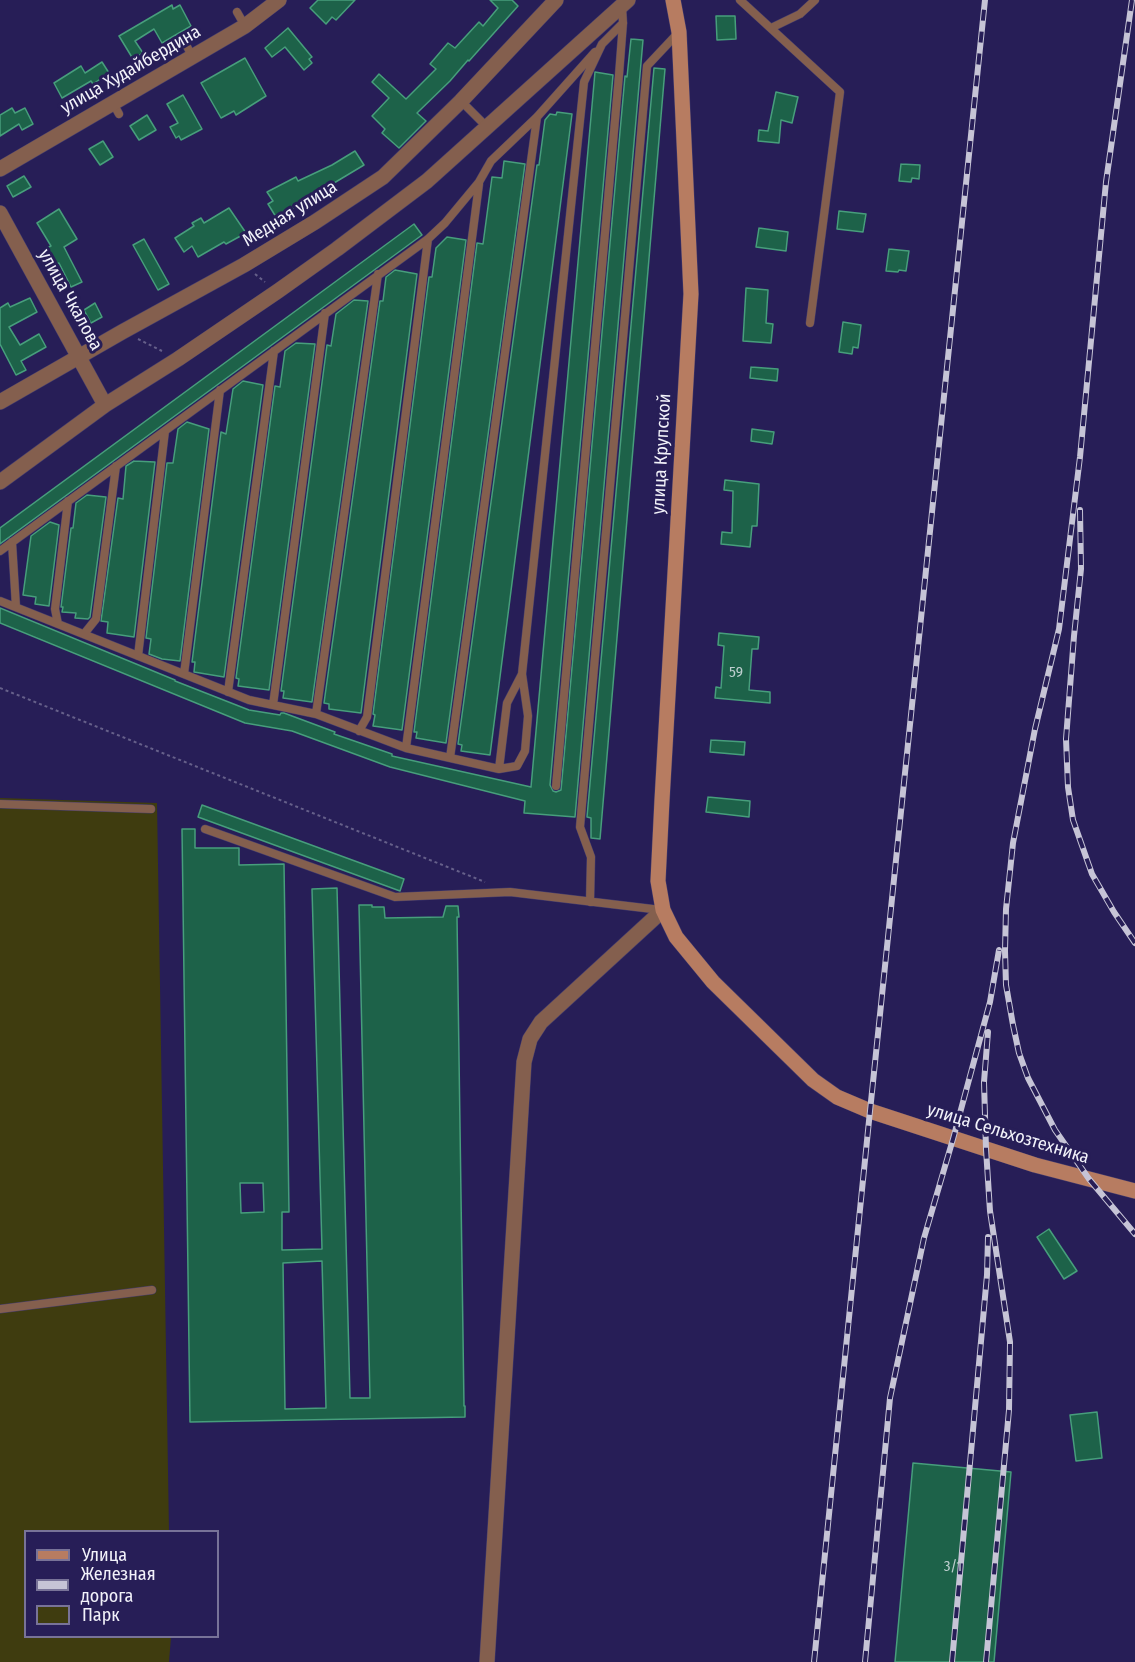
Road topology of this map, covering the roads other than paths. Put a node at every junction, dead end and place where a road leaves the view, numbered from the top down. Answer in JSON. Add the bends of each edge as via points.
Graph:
{"nodes":[{"id":1,"x":279,"y":0,"type":"edge"},
{"id":2,"x":556,"y":0,"type":"edge"},
{"id":3,"x":674,"y":0,"type":"edge"},
{"id":4,"x":740,"y":0,"type":"edge"},
{"id":5,"x":815,"y":0,"type":"edge"},
{"id":6,"x":625,"y":3,"type":"edge"},
{"id":7,"x":237,"y":12,"type":"dead end"},
{"id":8,"x":623,"y":23,"type":"junction"},
{"id":9,"x":244,"y":26,"type":"junction"},
{"id":10,"x":771,"y":28,"type":"junction"},
{"id":11,"x":679,"y":32,"type":"junction"},
{"id":12,"x":182,"y":37,"type":"dead end"},
{"id":13,"x":602,"y":44,"type":"junction"},
{"id":14,"x":192,"y":56,"type":"junction"},
{"id":15,"x":461,"y":101,"type":"junction"},
{"id":16,"x":537,"y":117,"type":"junction"},
{"id":17,"x":487,"y":127,"type":"junction"},
{"id":18,"x":0,"y":169,"type":"edge"},
{"id":19,"x":480,"y":182,"type":"junction"},
{"id":20,"x":0,"y":213,"type":"edge"},
{"id":21,"x":428,"y":239,"type":"junction"},
{"id":22,"x":378,"y":274,"type":"junction"},
{"id":23,"x":325,"y":313,"type":"junction"},
{"id":24,"x":810,"y":323,"type":"dead end"},
{"id":25,"x":274,"y":351,"type":"junction"},
{"id":26,"x":79,"y":357,"type":"junction"},
{"id":27,"x":220,"y":390,"type":"junction"},
{"id":28,"x":0,"y":402,"type":"edge"},
{"id":29,"x":105,"y":405,"type":"junction"},
{"id":30,"x":165,"y":431,"type":"junction"},
{"id":31,"x":116,"y":466,"type":"junction"},
{"id":32,"x":0,"y":482,"type":"edge"},
{"id":33,"x":68,"y":501,"type":"junction"},
{"id":34,"x":12,"y":542,"type":"junction"},
{"id":35,"x":0,"y":551,"type":"edge"},
{"id":36,"x":0,"y":601,"type":"edge"},
{"id":37,"x":16,"y":607,"type":"junction"},
{"id":38,"x":58,"y":624,"type":"junction"},
{"id":39,"x":84,"y":634,"type":"junction"},
{"id":40,"x":138,"y":656,"type":"junction"},
{"id":41,"x":184,"y":674,"type":"junction"},
{"id":42,"x":522,"y":674,"type":"junction"},
{"id":43,"x":228,"y":692,"type":"junction"},
{"id":44,"x":273,"y":705,"type":"junction"},
{"id":45,"x":316,"y":714,"type":"junction"},
{"id":46,"x":359,"y":731,"type":"junction"},
{"id":47,"x":406,"y":748,"type":"junction"},
{"id":48,"x":450,"y":758,"type":"junction"},
{"id":49,"x":499,"y":769,"type":"junction"},
{"id":50,"x":556,"y":786,"type":"dead end"},
{"id":51,"x":0,"y":804,"type":"edge"},
{"id":52,"x":151,"y":809,"type":"dead end"},
{"id":53,"x":205,"y":828,"type":"dead end"},
{"id":54,"x":590,"y":902,"type":"junction"},
{"id":55,"x":663,"y":910,"type":"junction"},
{"id":56,"x":870,"y":1111,"type":"joint"},
{"id":57,"x":1135,"y":1191,"type":"edge"},
{"id":58,"x":152,"y":1290,"type":"dead end"},
{"id":59,"x":0,"y":1309,"type":"edge"},
{"id":60,"x":487,"y":1662,"type":"edge"}],
"edges":[{"from":1,"to":9,"type":"street","name":"улица Худайбердина"},
{"from":2,"to":15,"type":"street","name":"Медная улица"},
{"from":3,"to":11,"type":"main road","name":"улица Крупской"},
{"from":4,"to":10,"type":"lane"},
{"from":5,"to":10,"type":"lane","via":[[801,14]]},
{"from":6,"to":8,"type":"lane"},
{"from":6,"to":17,"type":"street"},
{"from":7,"to":9,"type":"lane"},
{"from":8,"to":13,"type":"lane"},
{"from":8,"to":50,"type":"lane"},
{"from":9,"to":14,"type":"street","name":"улица Худайбердина"},
{"from":10,"to":24,"type":"lane","via":[[840,92]]},
{"from":11,"to":54,"type":"lane","via":[[647,66],[580,827],[591,857]]},
{"from":11,"to":55,"type":"main road","name":"улица Крупской","via":[[691,294],[658,881]]},
{"from":12,"to":14,"type":"lane"},
{"from":13,"to":16,"type":"lane"},
{"from":13,"to":42,"type":"lane","via":[[584,82]]},
{"from":14,"to":18,"type":"street","name":"улица Худайбердина","via":[[116,109]]},
{"from":15,"to":17,"type":"lane"},
{"from":15,"to":26,"type":"street","name":"Медная улица","via":[[383,177],[243,266]]},
{"from":16,"to":19,"type":"lane","via":[[492,161]]},
{"from":16,"to":48,"type":"lane"},
{"from":17,"to":29,"type":"street","via":[[427,181],[337,249]]},
{"from":19,"to":21,"type":"lane"},
{"from":19,"to":47,"type":"lane"},
{"from":20,"to":26,"type":"street","name":"улица Чкалова"},
{"from":21,"to":22,"type":"lane"},
{"from":21,"to":46,"type":"lane","via":[[367,717]]},
{"from":22,"to":23,"type":"lane"},
{"from":22,"to":45,"type":"lane"},
{"from":23,"to":25,"type":"lane"},
{"from":23,"to":44,"type":"lane"},
{"from":25,"to":27,"type":"lane"},
{"from":25,"to":43,"type":"lane"},
{"from":26,"to":28,"type":"street","name":"Медная улица"},
{"from":26,"to":29,"type":"street","name":"улица Чкалова"},
{"from":27,"to":30,"type":"lane"},
{"from":27,"to":41,"type":"lane"},
{"from":29,"to":32,"type":"street"},
{"from":30,"to":31,"type":"lane"},
{"from":30,"to":40,"type":"lane"},
{"from":31,"to":33,"type":"lane"},
{"from":31,"to":39,"type":"lane","via":[[96,618]]},
{"from":33,"to":34,"type":"lane"},
{"from":33,"to":38,"type":"lane","via":[[55,609]]},
{"from":34,"to":35,"type":"lane"},
{"from":34,"to":37,"type":"lane"},
{"from":36,"to":37,"type":"lane"},
{"from":37,"to":38,"type":"lane"},
{"from":38,"to":39,"type":"lane"},
{"from":39,"to":40,"type":"lane"},
{"from":40,"to":41,"type":"lane"},
{"from":41,"to":43,"type":"lane"},
{"from":42,"to":49,"type":"lane","via":[[507,703]]},
{"from":42,"to":49,"type":"lane","via":[[528,716],[525,751],[517,766]]},
{"from":43,"to":44,"type":"lane"},
{"from":44,"to":45,"type":"lane"},
{"from":45,"to":46,"type":"lane"},
{"from":46,"to":47,"type":"lane"},
{"from":47,"to":48,"type":"lane"},
{"from":48,"to":49,"type":"lane"},
{"from":51,"to":52,"type":"lane"},
{"from":53,"to":54,"type":"lane","via":[[395,897],[510,892]]},
{"from":54,"to":55,"type":"lane"},
{"from":55,"to":56,"type":"main road","name":"улица Крупской","via":[[676,937],[713,982],[813,1080],[837,1097]]},
{"from":55,"to":60,"type":"street","via":[[541,1022],[530,1040],[524,1062]]},
{"from":56,"to":57,"type":"main road","name":"улица Сельхозтехника","via":[[1035,1165]]},
{"from":58,"to":59,"type":"lane"}]}
